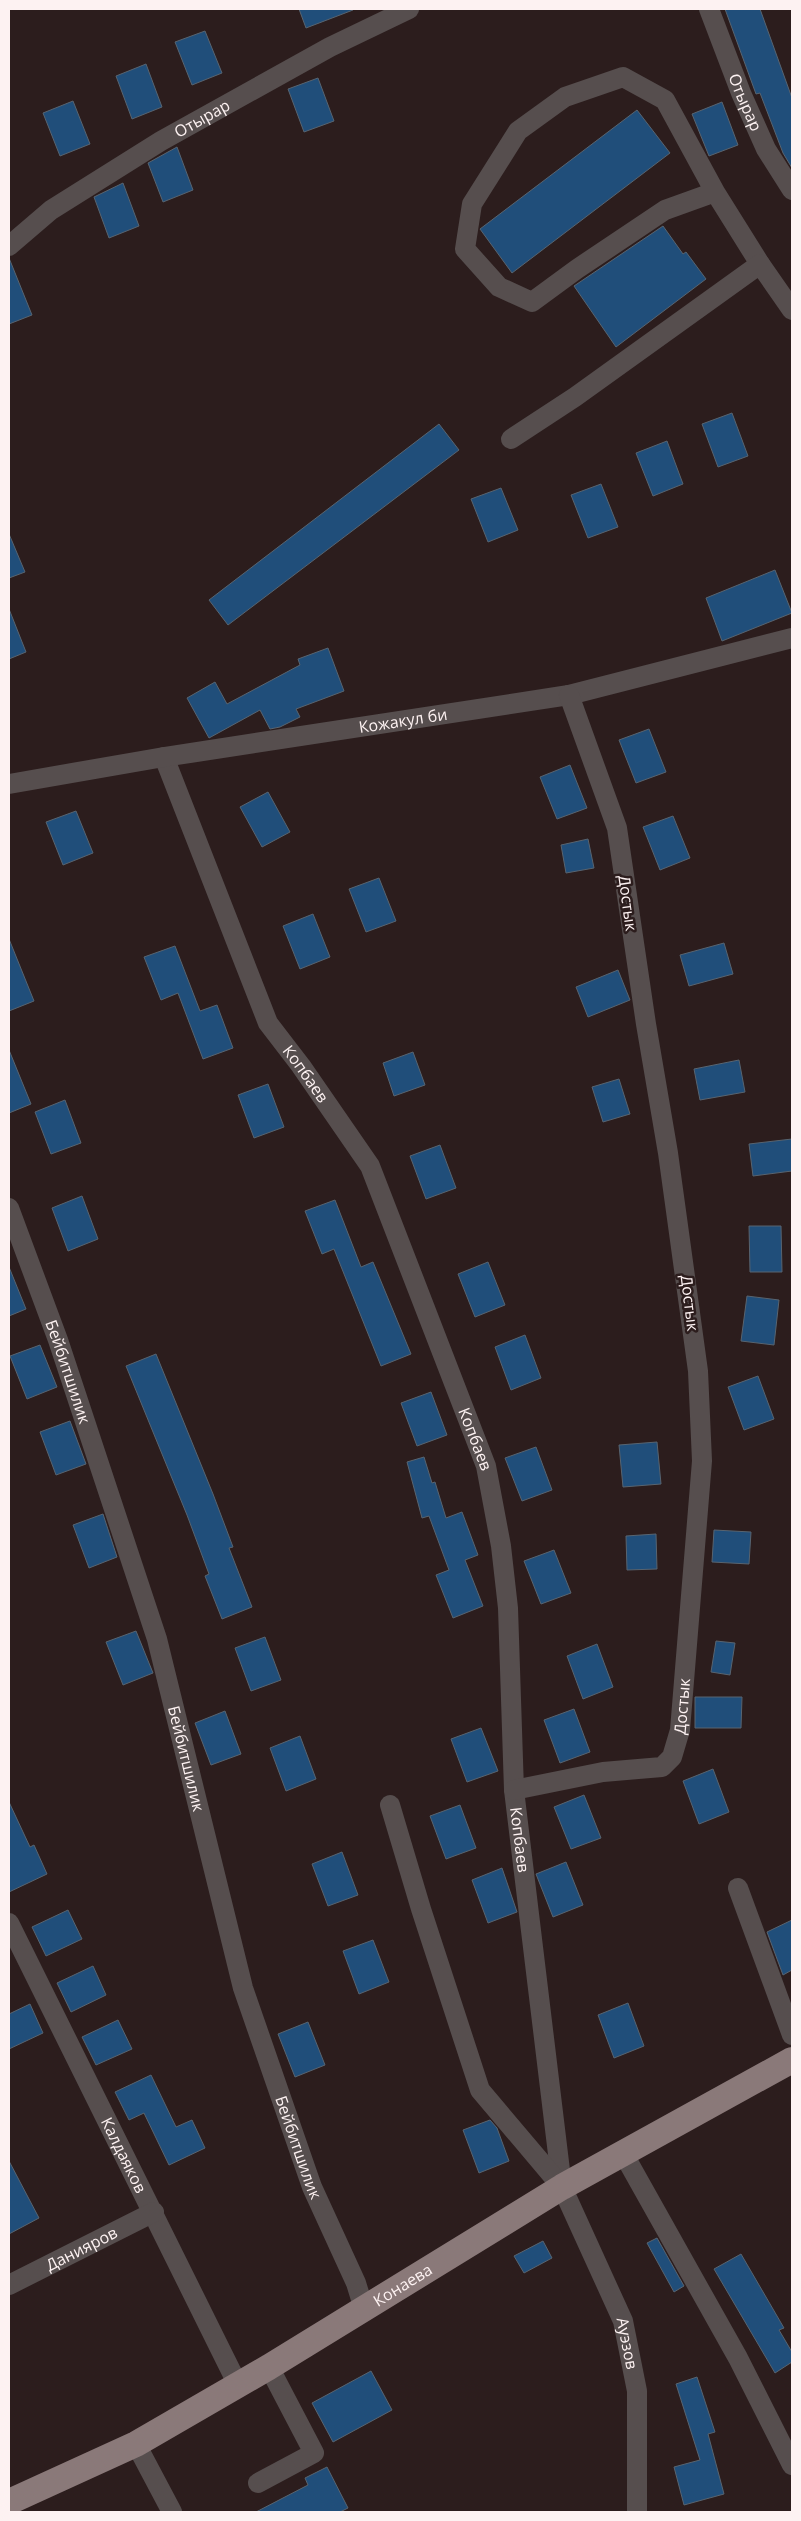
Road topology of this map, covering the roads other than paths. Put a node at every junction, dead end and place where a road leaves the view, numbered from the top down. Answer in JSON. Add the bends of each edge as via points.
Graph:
{"nodes":[{"id":1,"x":409,"y":9,"type":"edge"},
{"id":2,"x":709,"y":9,"type":"edge"},
{"id":3,"x":792,"y":190,"type":"edge"},
{"id":4,"x":715,"y":192,"type":"junction"},
{"id":5,"x":9,"y":246,"type":"edge"},
{"id":6,"x":760,"y":264,"type":"junction"},
{"id":7,"x":792,"y":310,"type":"edge"},
{"id":8,"x":511,"y":440,"type":"dead end"},
{"id":9,"x":792,"y":638,"type":"edge"},
{"id":10,"x":569,"y":696,"type":"junction"},
{"id":11,"x":164,"y":757,"type":"junction"},
{"id":12,"x":9,"y":784,"type":"edge"},
{"id":13,"x":9,"y":1208,"type":"edge"},
{"id":14,"x":514,"y":1790,"type":"junction"},
{"id":15,"x":390,"y":1804,"type":"dead end"},
{"id":16,"x":738,"y":1888,"type":"dead end"},
{"id":17,"x":9,"y":1923,"type":"edge"},
{"id":18,"x":792,"y":2035,"type":"edge"},
{"id":19,"x":792,"y":2060,"type":"edge"},
{"id":20,"x":623,"y":2153,"type":"junction"},
{"id":21,"x":562,"y":2187,"type":"junction"},
{"id":22,"x":154,"y":2212,"type":"junction"},
{"id":23,"x":9,"y":2285,"type":"edge"},
{"id":24,"x":364,"y":2309,"type":"junction"},
{"id":25,"x":269,"y":2368,"type":"junction"},
{"id":26,"x":238,"y":2385,"type":"junction"},
{"id":27,"x":136,"y":2444,"type":"junction"},
{"id":28,"x":792,"y":2465,"type":"edge"},
{"id":29,"x":258,"y":2483,"type":"dead end"},
{"id":30,"x":9,"y":2502,"type":"edge"},
{"id":31,"x":172,"y":2512,"type":"edge"},
{"id":32,"x":638,"y":2512,"type":"edge"}],
"edges":[{"from":1,"to":5,"type":"street","name":"Отырар","via":[[330,47],[161,142],[51,210]]},
{"from":2,"to":3,"type":"street","name":"Отырар","via":[[766,149]]},
{"from":4,"to":4,"type":"street","via":[[665,210],[532,302],[499,287],[465,249],[472,204],[518,131],[565,97],[623,77],[665,100]]},
{"from":4,"to":6,"type":"street"},
{"from":6,"to":7,"type":"street"},
{"from":6,"to":8,"type":"street"},
{"from":9,"to":10,"type":"street","name":"Кожакул би"},
{"from":10,"to":11,"type":"street","name":"Кожакул би"},
{"from":10,"to":14,"type":"street","name":"Достык","via":[[616,828],[686,1276],[698,1371],[702,1461],[680,1730],[672,1757],[662,1767],[603,1772]]},
{"from":11,"to":12,"type":"street","name":"Кожакул би"},
{"from":11,"to":14,"type":"street","name":"Копбаев","via":[[268,1023],[370,1166],[486,1466],[501,1546],[508,1608]]},
{"from":13,"to":24,"type":"street","name":"Бейбитшилик","via":[[58,1340],[157,1639],[244,1988],[312,2187],[356,2283]]},
{"from":14,"to":21,"type":"street","name":"Копбаев"},
{"from":15,"to":21,"type":"street","via":[[480,2090]]},
{"from":16,"to":18,"type":"street"},
{"from":17,"to":22,"type":"street","name":"Калдаяков"},
{"from":19,"to":20,"type":"main road","name":"Конаева"},
{"from":20,"to":21,"type":"main road","name":"Конаева"},
{"from":20,"to":28,"type":"street","via":[[738,2358]]},
{"from":21,"to":24,"type":"main road","name":"Конаева"},
{"from":21,"to":32,"type":"street","name":"Ауэзов","via":[[623,2321],[637,2391]]},
{"from":22,"to":23,"type":"street","name":"Данияров"},
{"from":22,"to":26,"type":"street","name":"Калдаяков"},
{"from":24,"to":25,"type":"main road","name":"Конаева"},
{"from":25,"to":26,"type":"main road","name":"Конаева"},
{"from":25,"to":29,"type":"street","via":[[314,2453]]},
{"from":26,"to":27,"type":"main road","name":"Конаева"},
{"from":27,"to":30,"type":"main road","name":"Конаева"},
{"from":27,"to":31,"type":"street"}]}
